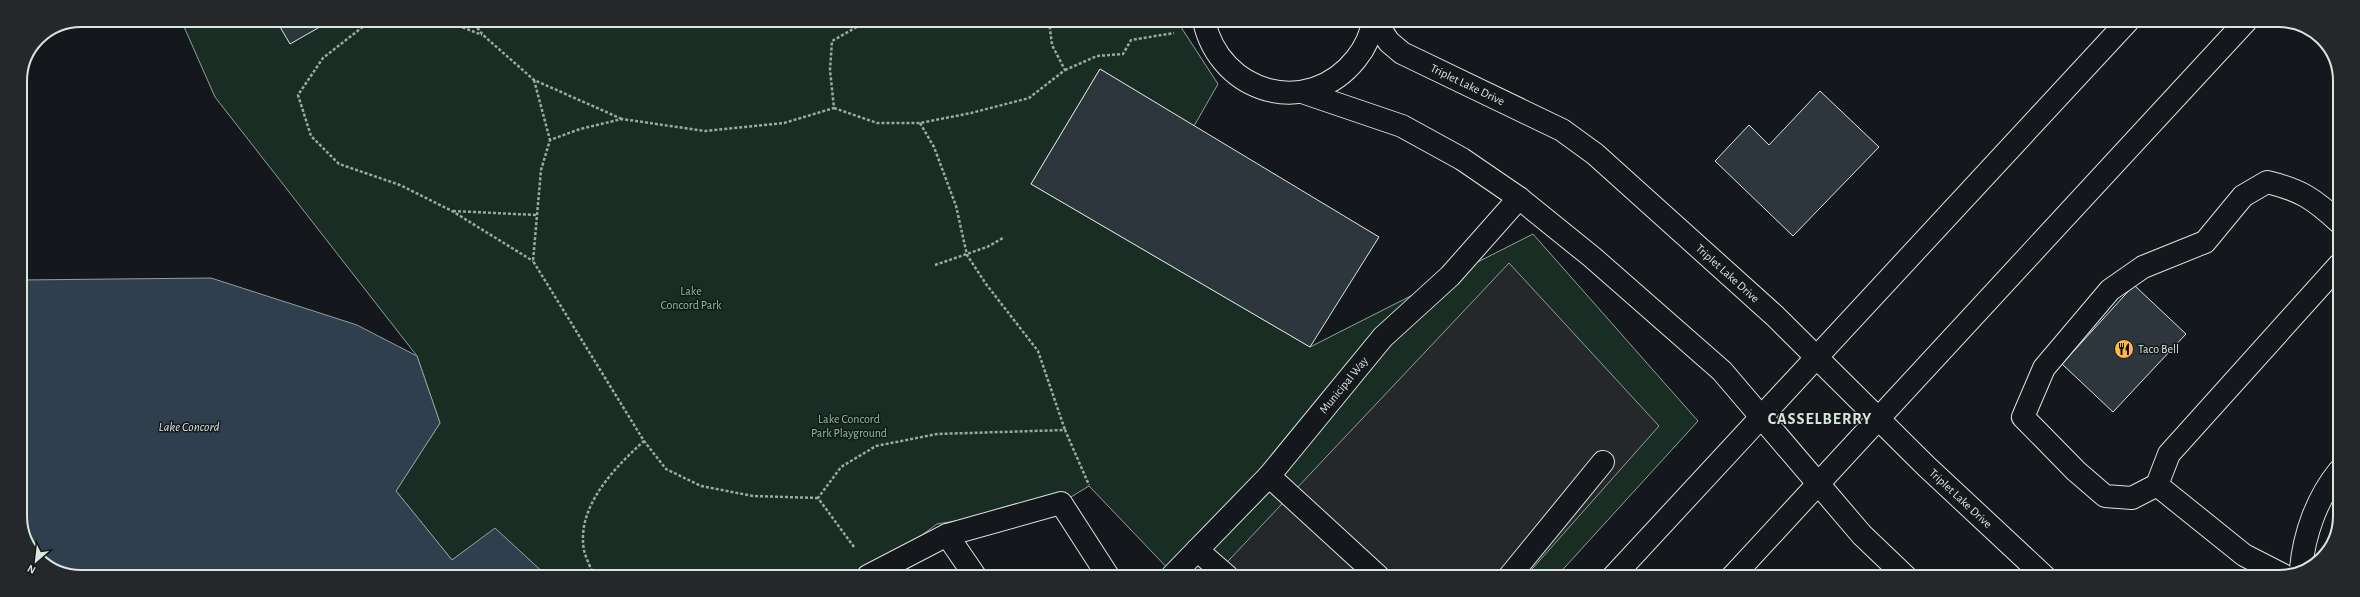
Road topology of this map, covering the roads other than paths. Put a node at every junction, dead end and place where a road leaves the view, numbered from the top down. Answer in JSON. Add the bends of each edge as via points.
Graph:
{"nodes":[{"id":1,"x":1205,"y":27,"type":"edge"},
{"id":2,"x":1372,"y":27,"type":"edge"},
{"id":3,"x":1378,"y":27,"type":"edge"},
{"id":4,"x":2122,"y":27,"type":"edge"},
{"id":5,"x":2240,"y":27,"type":"edge"},
{"id":6,"x":1302,"y":92,"type":"junction"},
{"id":7,"x":1519,"y":198,"type":"junction"},
{"id":8,"x":2333,"y":217,"type":"edge"},
{"id":9,"x":2333,"y":272,"type":"edge"},
{"id":10,"x":1816,"y":357,"type":"junction"},
{"id":11,"x":1761,"y":418,"type":"junction"},
{"id":12,"x":1879,"y":419,"type":"junction"},
{"id":13,"x":1603,"y":462,"type":"dead end"},
{"id":14,"x":1269,"y":476,"type":"junction"},
{"id":15,"x":2333,"y":481,"type":"edge"},
{"id":16,"x":1818,"y":484,"type":"junction"},
{"id":17,"x":2157,"y":485,"type":"junction"},
{"id":18,"x":947,"y":535,"type":"junction"},
{"id":19,"x":1197,"y":550,"type":"junction"},
{"id":20,"x":2301,"y":565,"type":"edge"},
{"id":21,"x":878,"y":570,"type":"edge"},
{"id":22,"x":971,"y":570,"type":"edge"},
{"id":23,"x":1104,"y":570,"type":"edge"},
{"id":24,"x":1178,"y":570,"type":"edge"},
{"id":25,"x":1220,"y":570,"type":"edge"},
{"id":26,"x":1371,"y":570,"type":"edge"},
{"id":27,"x":1515,"y":570,"type":"edge"},
{"id":28,"x":1620,"y":570,"type":"edge"},
{"id":29,"x":1738,"y":570,"type":"edge"},
{"id":30,"x":1899,"y":570,"type":"edge"},
{"id":31,"x":2038,"y":570,"type":"edge"},
{"id":32,"x":2273,"y":570,"type":"edge"}],
"edges":[{"from":1,"to":6,"type":"street","via":[[1208,38],[1223,63],[1246,82],[1273,92]]},
{"from":2,"to":6,"type":"street","via":[[1362,51],[1347,71],[1326,84]]},
{"from":3,"to":10,"type":"street","name":"Triplet Lake Drive","via":[[1389,42],[1402,53],[1562,130],[1596,154]]},
{"from":4,"to":10,"type":"street"},
{"from":5,"to":12,"type":"street"},
{"from":6,"to":7,"type":"street","via":[[1402,126],[1462,159]]},
{"from":7,"to":11,"type":"street","via":[[1592,257],[1722,371]]},
{"from":7,"to":14,"type":"street","name":"Municipal Way","via":[[1450,276],[1383,336]]},
{"from":8,"to":17,"type":"street","via":[[2320,205],[2292,188],[2267,182],[2243,196],[2205,242],[2143,267],[2110,290],[2044,368],[2023,417],[2076,471],[2105,496],[2132,498]]},
{"from":9,"to":17,"type":"street","via":[[2169,454]]},
{"from":10,"to":11,"type":"street"},
{"from":10,"to":12,"type":"street","name":"Triplet Lake Drive"},
{"from":11,"to":16,"type":"street"},
{"from":11,"to":28,"type":"street"},
{"from":12,"to":16,"type":"street"},
{"from":12,"to":31,"type":"street","name":"Triplet Lake Drive"},
{"from":13,"to":27,"type":"street"},
{"from":14,"to":19,"type":"street","name":"Municipal Way"},
{"from":14,"to":26,"type":"street"},
{"from":15,"to":20,"type":"street","via":[[2313,516]]},
{"from":16,"to":29,"type":"street"},
{"from":16,"to":30,"type":"street","via":[[1862,535]]},
{"from":17,"to":32,"type":"street","via":[[2244,555]]},
{"from":18,"to":21,"type":"street"},
{"from":18,"to":22,"type":"street"},
{"from":18,"to":23,"type":"street","via":[[1061,503]]},
{"from":19,"to":24,"type":"street","name":"Municipal Way"},
{"from":19,"to":25,"type":"street"}]}
